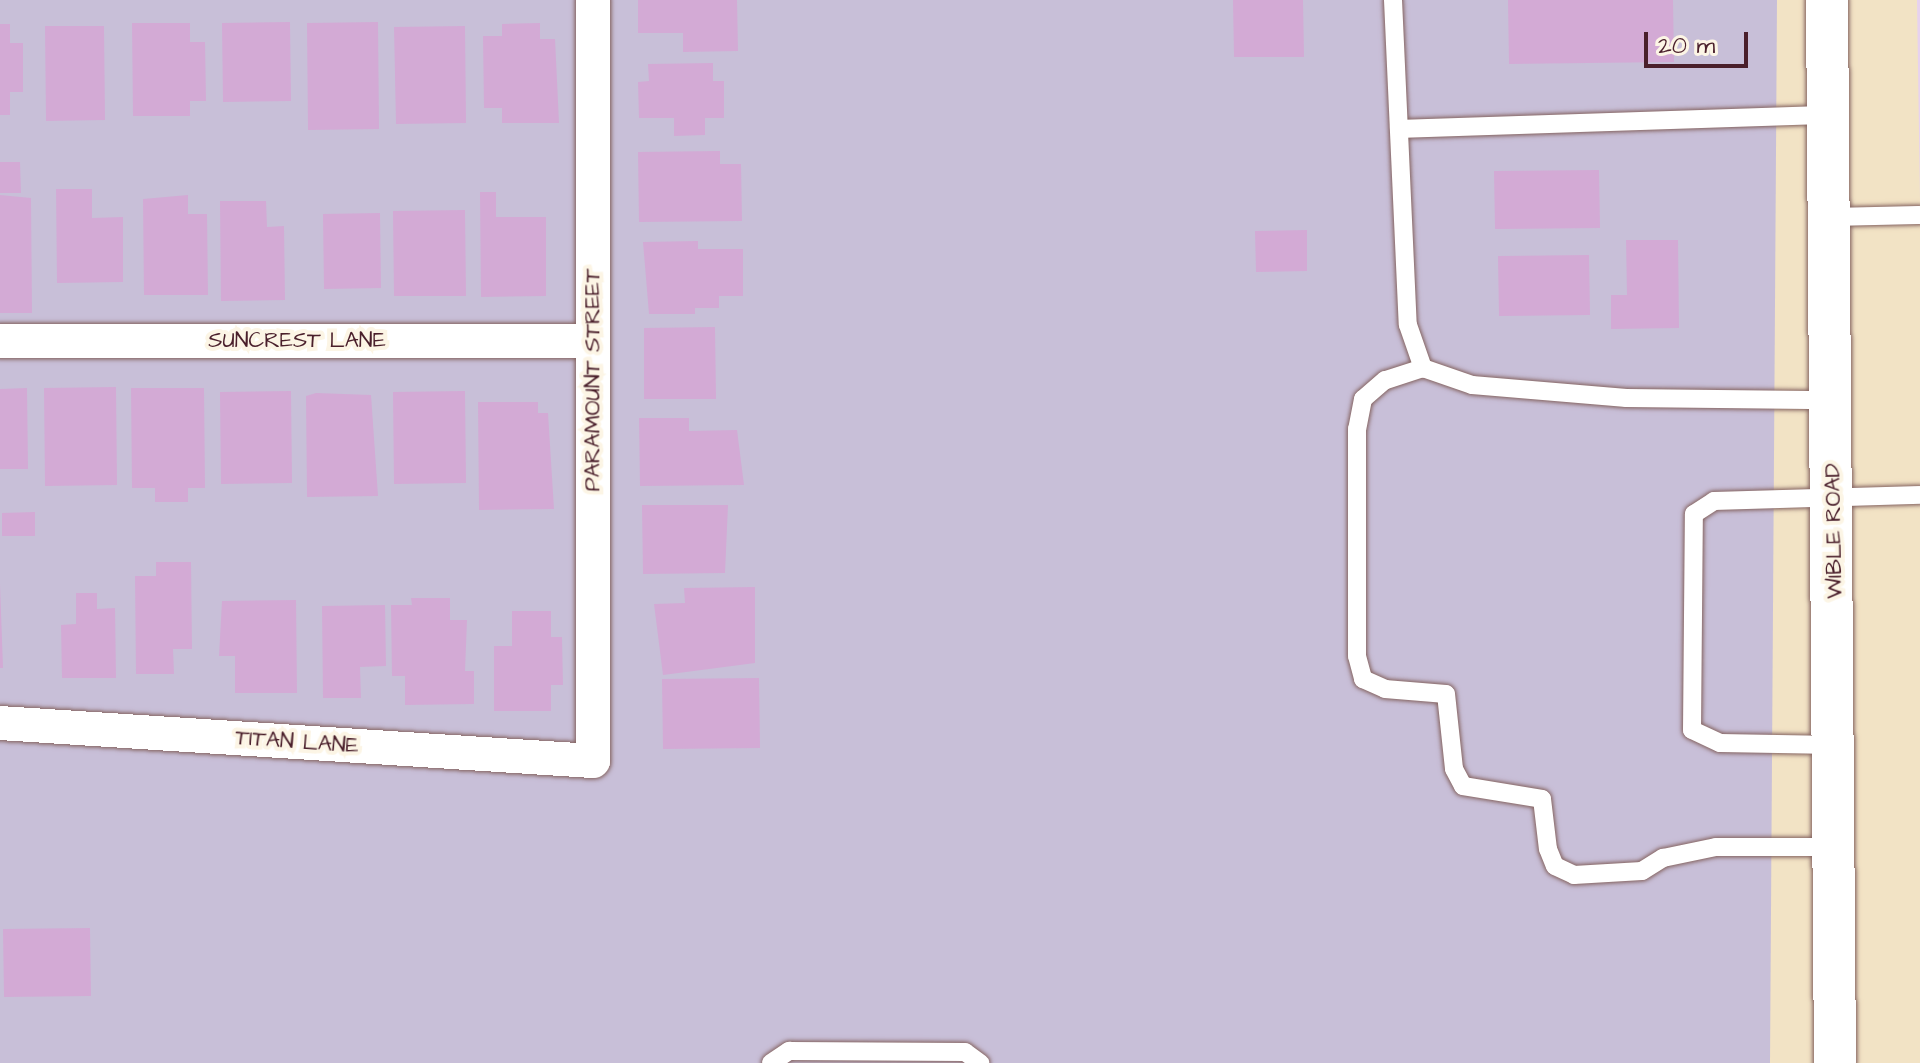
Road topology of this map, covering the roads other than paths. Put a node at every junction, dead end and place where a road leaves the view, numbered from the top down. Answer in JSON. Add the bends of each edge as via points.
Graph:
{"nodes":[{"id":1,"x":593,"y":0,"type":"edge"},
{"id":2,"x":1393,"y":0,"type":"edge"},
{"id":3,"x":1827,"y":0,"type":"edge"},
{"id":4,"x":1829,"y":115,"type":"junction"},
{"id":5,"x":1399,"y":129,"type":"junction"},
{"id":6,"x":1920,"y":215,"type":"edge"},
{"id":7,"x":1830,"y":217,"type":"junction"},
{"id":8,"x":0,"y":341,"type":"edge"},
{"id":9,"x":593,"y":341,"type":"junction"},
{"id":10,"x":1423,"y":368,"type":"junction"},
{"id":11,"x":1833,"y":400,"type":"junction"},
{"id":12,"x":1920,"y":495,"type":"edge"},
{"id":13,"x":1833,"y":499,"type":"junction"},
{"id":14,"x":0,"y":723,"type":"edge"},
{"id":15,"x":1835,"y":745,"type":"junction"},
{"id":16,"x":593,"y":761,"type":"joint"},
{"id":17,"x":1835,"y":847,"type":"junction"},
{"id":18,"x":771,"y":1063,"type":"edge"},
{"id":19,"x":980,"y":1063,"type":"edge"},
{"id":20,"x":1835,"y":1063,"type":"edge"}],
"edges":[{"from":1,"to":9,"type":"street","name":"PARAMOUNT STREET"},
{"from":2,"to":5,"type":"lane"},
{"from":3,"to":4,"type":"street","name":"WIBLE ROAD"},
{"from":4,"to":5,"type":"lane"},
{"from":4,"to":7,"type":"street","name":"WIBLE ROAD"},
{"from":5,"to":10,"type":"lane","via":[[1408,325]]},
{"from":6,"to":7,"type":"lane"},
{"from":7,"to":11,"type":"street","name":"WIBLE ROAD"},
{"from":8,"to":9,"type":"street","name":"SUNCREST LANE"},
{"from":9,"to":16,"type":"street","name":"PARAMOUNT STREET"},
{"from":10,"to":11,"type":"lane","via":[[1472,385],[1611,396]]},
{"from":10,"to":17,"type":"lane","via":[[1385,380],[1363,399],[1357,429],[1357,656],[1363,679],[1446,694],[1454,769],[1463,786],[1542,799],[1555,866],[1574,875],[1642,871],[1663,858],[1716,847]]},
{"from":11,"to":13,"type":"street","name":"WIBLE ROAD"},
{"from":12,"to":13,"type":"lane"},
{"from":13,"to":15,"type":"street","name":"WIBLE ROAD"},
{"from":13,"to":15,"type":"lane","via":[[1714,501],[1694,514],[1692,730],[1720,743]]},
{"from":14,"to":16,"type":"street","name":"TITAN LANE"},
{"from":15,"to":17,"type":"street","name":"WIBLE ROAD"},
{"from":17,"to":20,"type":"street","name":"WIBLE ROAD"},
{"from":18,"to":19,"type":"lane","via":[[789,1051],[821,1051],[965,1052]]}]}
